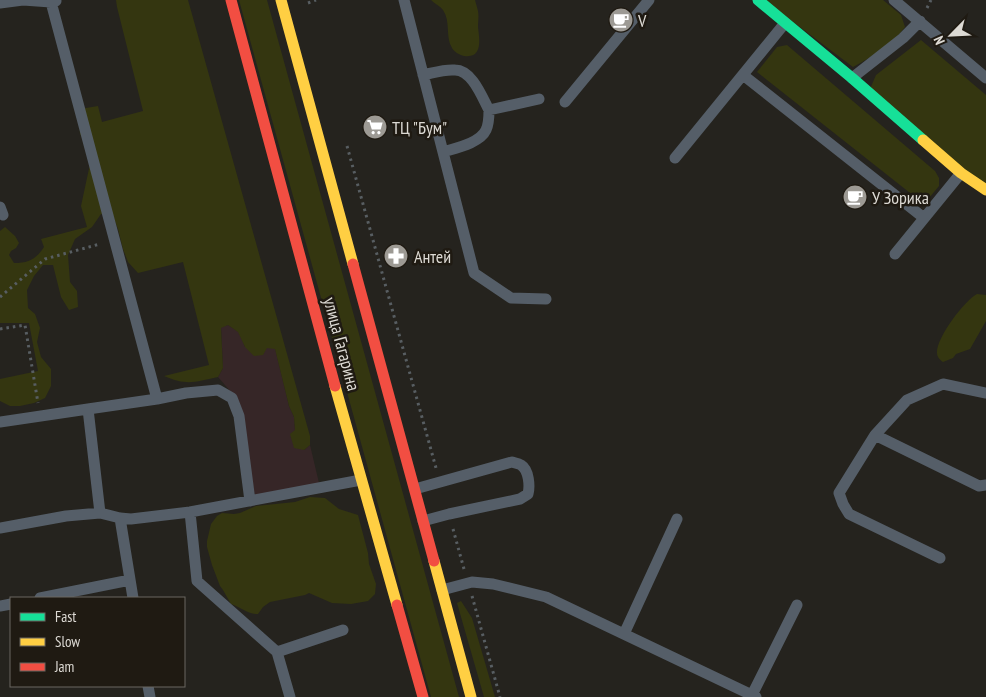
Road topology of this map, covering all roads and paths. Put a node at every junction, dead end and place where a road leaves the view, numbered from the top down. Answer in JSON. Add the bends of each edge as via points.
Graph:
{"nodes":[{"id":1,"x":231,"y":0,"type":"edge"},
{"id":2,"x":281,"y":0,"type":"edge"},
{"id":3,"x":316,"y":0,"type":"edge"},
{"id":4,"x":404,"y":0,"type":"edge"},
{"id":5,"x":649,"y":0,"type":"edge"},
{"id":6,"x":758,"y":0,"type":"edge"},
{"id":7,"x":894,"y":0,"type":"edge"},
{"id":8,"x":54,"y":1,"type":"edge"},
{"id":9,"x":307,"y":1,"type":"edge"},
{"id":10,"x":0,"y":3,"type":"edge"},
{"id":11,"x":310,"y":12,"type":"dead end"},
{"id":12,"x":920,"y":21,"type":"junction"},
{"id":13,"x":785,"y":23,"type":"junction"},
{"id":14,"x":423,"y":74,"type":"junction"},
{"id":15,"x":743,"y":75,"type":"junction"},
{"id":16,"x":852,"y":78,"type":"junction"},
{"id":17,"x":986,"y":78,"type":"edge"},
{"id":18,"x":540,"y":99,"type":"dead end"},
{"id":19,"x":565,"y":102,"type":"dead end"},
{"id":20,"x":489,"y":110,"type":"junction"},
{"id":21,"x":347,"y":144,"type":"dead end"},
{"id":22,"x":443,"y":152,"type":"junction"},
{"id":23,"x":676,"y":158,"type":"dead end"},
{"id":24,"x":962,"y":173,"type":"junction"},
{"id":25,"x":986,"y":190,"type":"edge"},
{"id":26,"x":924,"y":218,"type":"junction"},
{"id":27,"x":115,"y":240,"type":"junction"},
{"id":28,"x":895,"y":254,"type":"dead end"},
{"id":29,"x":0,"y":297,"type":"edge"},
{"id":30,"x":546,"y":300,"type":"dead end"},
{"id":31,"x":0,"y":329,"type":"edge"},
{"id":32,"x":986,"y":393,"type":"edge"},
{"id":33,"x":157,"y":399,"type":"junction"},
{"id":34,"x":88,"y":409,"type":"junction"},
{"id":35,"x":40,"y":417,"type":"junction"},
{"id":36,"x":0,"y":422,"type":"edge"},
{"id":37,"x":875,"y":435,"type":"junction"},
{"id":38,"x":361,"y":480,"type":"junction"},
{"id":39,"x":440,"y":482,"type":"junction"},
{"id":40,"x":986,"y":485,"type":"edge"},
{"id":41,"x":414,"y":489,"type":"junction"},
{"id":42,"x":250,"y":501,"type":"junction"},
{"id":43,"x":190,"y":512,"type":"junction"},
{"id":44,"x":100,"y":513,"type":"junction"},
{"id":45,"x":449,"y":514,"type":"junction"},
{"id":46,"x":120,"y":518,"type":"junction"},
{"id":47,"x":677,"y":519,"type":"dead end"},
{"id":48,"x":423,"y":521,"type":"junction"},
{"id":49,"x":0,"y":528,"type":"edge"},
{"id":50,"x":940,"y":558,"type":"dead end"},
{"id":51,"x":130,"y":580,"type":"junction"},
{"id":52,"x":468,"y":584,"type":"junction"},
{"id":53,"x":442,"y":590,"type":"junction"},
{"id":54,"x":45,"y":597,"type":"edge"},
{"id":55,"x":133,"y":597,"type":"edge"},
{"id":56,"x":797,"y":605,"type":"dead end"},
{"id":57,"x":343,"y":630,"type":"dead end"},
{"id":58,"x":624,"y":634,"type":"junction"},
{"id":59,"x":277,"y":652,"type":"junction"},
{"id":60,"x":754,"y":696,"type":"edge"},
{"id":61,"x":290,"y":697,"type":"edge"},
{"id":62,"x":423,"y":697,"type":"edge"},
{"id":63,"x":471,"y":697,"type":"edge"},
{"id":64,"x":500,"y":697,"type":"edge"}],
"edges":[{"from":1,"to":38,"type":"main road","name":"улица Гагарина"},
{"from":2,"to":41,"type":"main road","name":"улица Гагарина"},
{"from":3,"to":9,"type":"path"},
{"from":4,"to":14,"type":"lane"},
{"from":5,"to":19,"type":"lane"},
{"from":6,"to":13,"type":"main road"},
{"from":7,"to":12,"type":"lane"},
{"from":8,"to":10,"type":"lane"},
{"from":8,"to":27,"type":"lane"},
{"from":9,"to":11,"type":"path"},
{"from":12,"to":16,"type":"lane","via":[[904,38]]},
{"from":12,"to":17,"type":"lane"},
{"from":13,"to":15,"type":"lane"},
{"from":13,"to":16,"type":"main road"},
{"from":14,"to":20,"type":"lane","via":[[456,69],[465,73]]},
{"from":14,"to":22,"type":"lane"},
{"from":15,"to":23,"type":"lane"},
{"from":15,"to":26,"type":"lane"},
{"from":16,"to":24,"type":"main road"},
{"from":18,"to":20,"type":"lane"},
{"from":20,"to":22,"type":"lane","via":[[486,132],[470,144]]},
{"from":21,"to":39,"type":"path"},
{"from":22,"to":30,"type":"lane","via":[[474,273],[511,298]]},
{"from":24,"to":25,"type":"main road"},
{"from":24,"to":26,"type":"lane"},
{"from":26,"to":28,"type":"lane"},
{"from":27,"to":29,"type":"path","via":[[45,259]]},
{"from":27,"to":33,"type":"lane"},
{"from":31,"to":35,"type":"path","via":[[25,325]]},
{"from":32,"to":37,"type":"lane","via":[[943,384],[907,400]]},
{"from":33,"to":34,"type":"lane"},
{"from":33,"to":42,"type":"lane","via":[[218,390],[232,398],[238,416]]},
{"from":34,"to":35,"type":"lane"},
{"from":34,"to":44,"type":"lane"},
{"from":35,"to":36,"type":"lane"},
{"from":37,"to":40,"type":"lane","via":[[979,486]]},
{"from":37,"to":50,"type":"lane","via":[[839,493],[843,504],[850,514]]},
{"from":38,"to":42,"type":"lane"},
{"from":38,"to":62,"type":"main road","name":"улица Гагарина"},
{"from":39,"to":41,"type":"lane"},
{"from":39,"to":45,"type":"lane","via":[[512,462],[521,465],[530,486],[528,494],[520,499]]},
{"from":41,"to":48,"type":"main road","name":"улица Гагарина"},
{"from":42,"to":43,"type":"lane"},
{"from":43,"to":46,"type":"lane"},
{"from":43,"to":59,"type":"lane","via":[[197,581]]},
{"from":44,"to":46,"type":"lane"},
{"from":44,"to":49,"type":"lane"},
{"from":45,"to":48,"type":"lane"},
{"from":45,"to":52,"type":"path"},
{"from":46,"to":51,"type":"lane"},
{"from":47,"to":58,"type":"lane"},
{"from":48,"to":53,"type":"main road","name":"улица Гагарина"},
{"from":51,"to":54,"type":"lane"},
{"from":51,"to":55,"type":"lane"},
{"from":52,"to":53,"type":"lane"},
{"from":52,"to":58,"type":"lane","via":[[493,584],[546,597]]},
{"from":52,"to":64,"type":"path"},
{"from":53,"to":63,"type":"main road","name":"улица Гагарина"},
{"from":56,"to":60,"type":"lane"},
{"from":57,"to":59,"type":"lane"},
{"from":58,"to":60,"type":"lane"},
{"from":59,"to":61,"type":"lane"}]}
